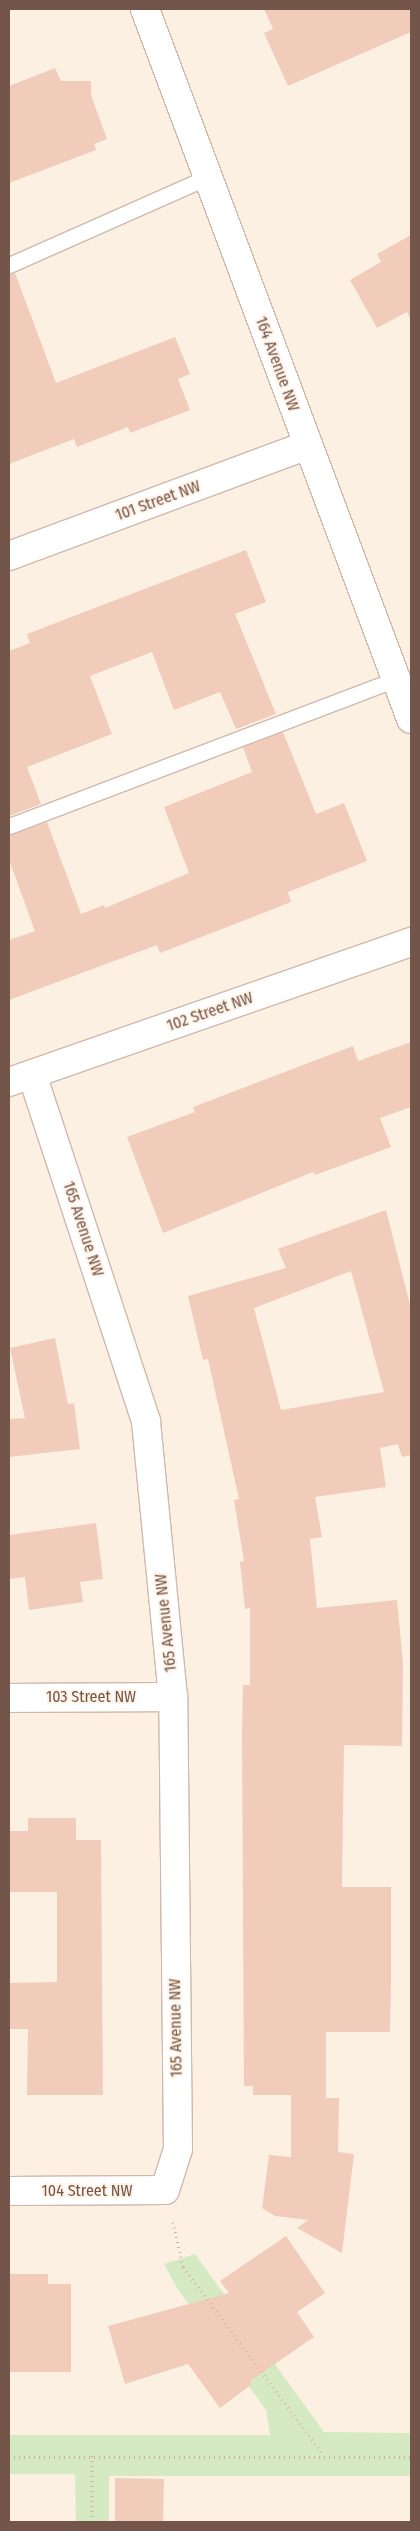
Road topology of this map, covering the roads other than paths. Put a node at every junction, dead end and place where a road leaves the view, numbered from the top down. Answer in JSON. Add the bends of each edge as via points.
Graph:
{"nodes":[{"id":1,"x":145,"y":9,"type":"edge"},
{"id":2,"x":210,"y":176,"type":"junction"},
{"id":3,"x":9,"y":264,"type":"edge"},
{"id":4,"x":307,"y":445,"type":"junction"},
{"id":5,"x":9,"y":556,"type":"edge"},
{"id":6,"x":395,"y":679,"type":"junction"},
{"id":7,"x":411,"y":719,"type":"edge"},
{"id":8,"x":9,"y":826,"type":"edge"},
{"id":9,"x":411,"y":942,"type":"edge"},
{"id":10,"x":20,"y":1078,"type":"edge"},
{"id":11,"x":173,"y":1697,"type":"junction"},
{"id":12,"x":9,"y":1698,"type":"edge"},
{"id":13,"x":165,"y":2190,"type":"joint"},
{"id":14,"x":9,"y":2191,"type":"edge"}],
"edges":[{"from":1,"to":2,"type":"street","name":"164 Avenue NW"},
{"from":2,"to":3,"type":"lane"},
{"from":2,"to":4,"type":"street","name":"164 Avenue NW"},
{"from":4,"to":5,"type":"street","name":"101 Street NW"},
{"from":4,"to":6,"type":"street","name":"164 Avenue NW"},
{"from":6,"to":7,"type":"street","name":"164 Avenue NW"},
{"from":6,"to":8,"type":"lane"},
{"from":9,"to":10,"type":"street","name":"102 Street NW"},
{"from":10,"to":11,"type":"street","name":"165 Avenue NW","via":[[146,1420]]},
{"from":11,"to":12,"type":"street","name":"103 Street NW"},
{"from":11,"to":13,"type":"street","name":"165 Avenue NW","via":[[178,2149]]},
{"from":13,"to":14,"type":"street","name":"104 Street NW"}]}
